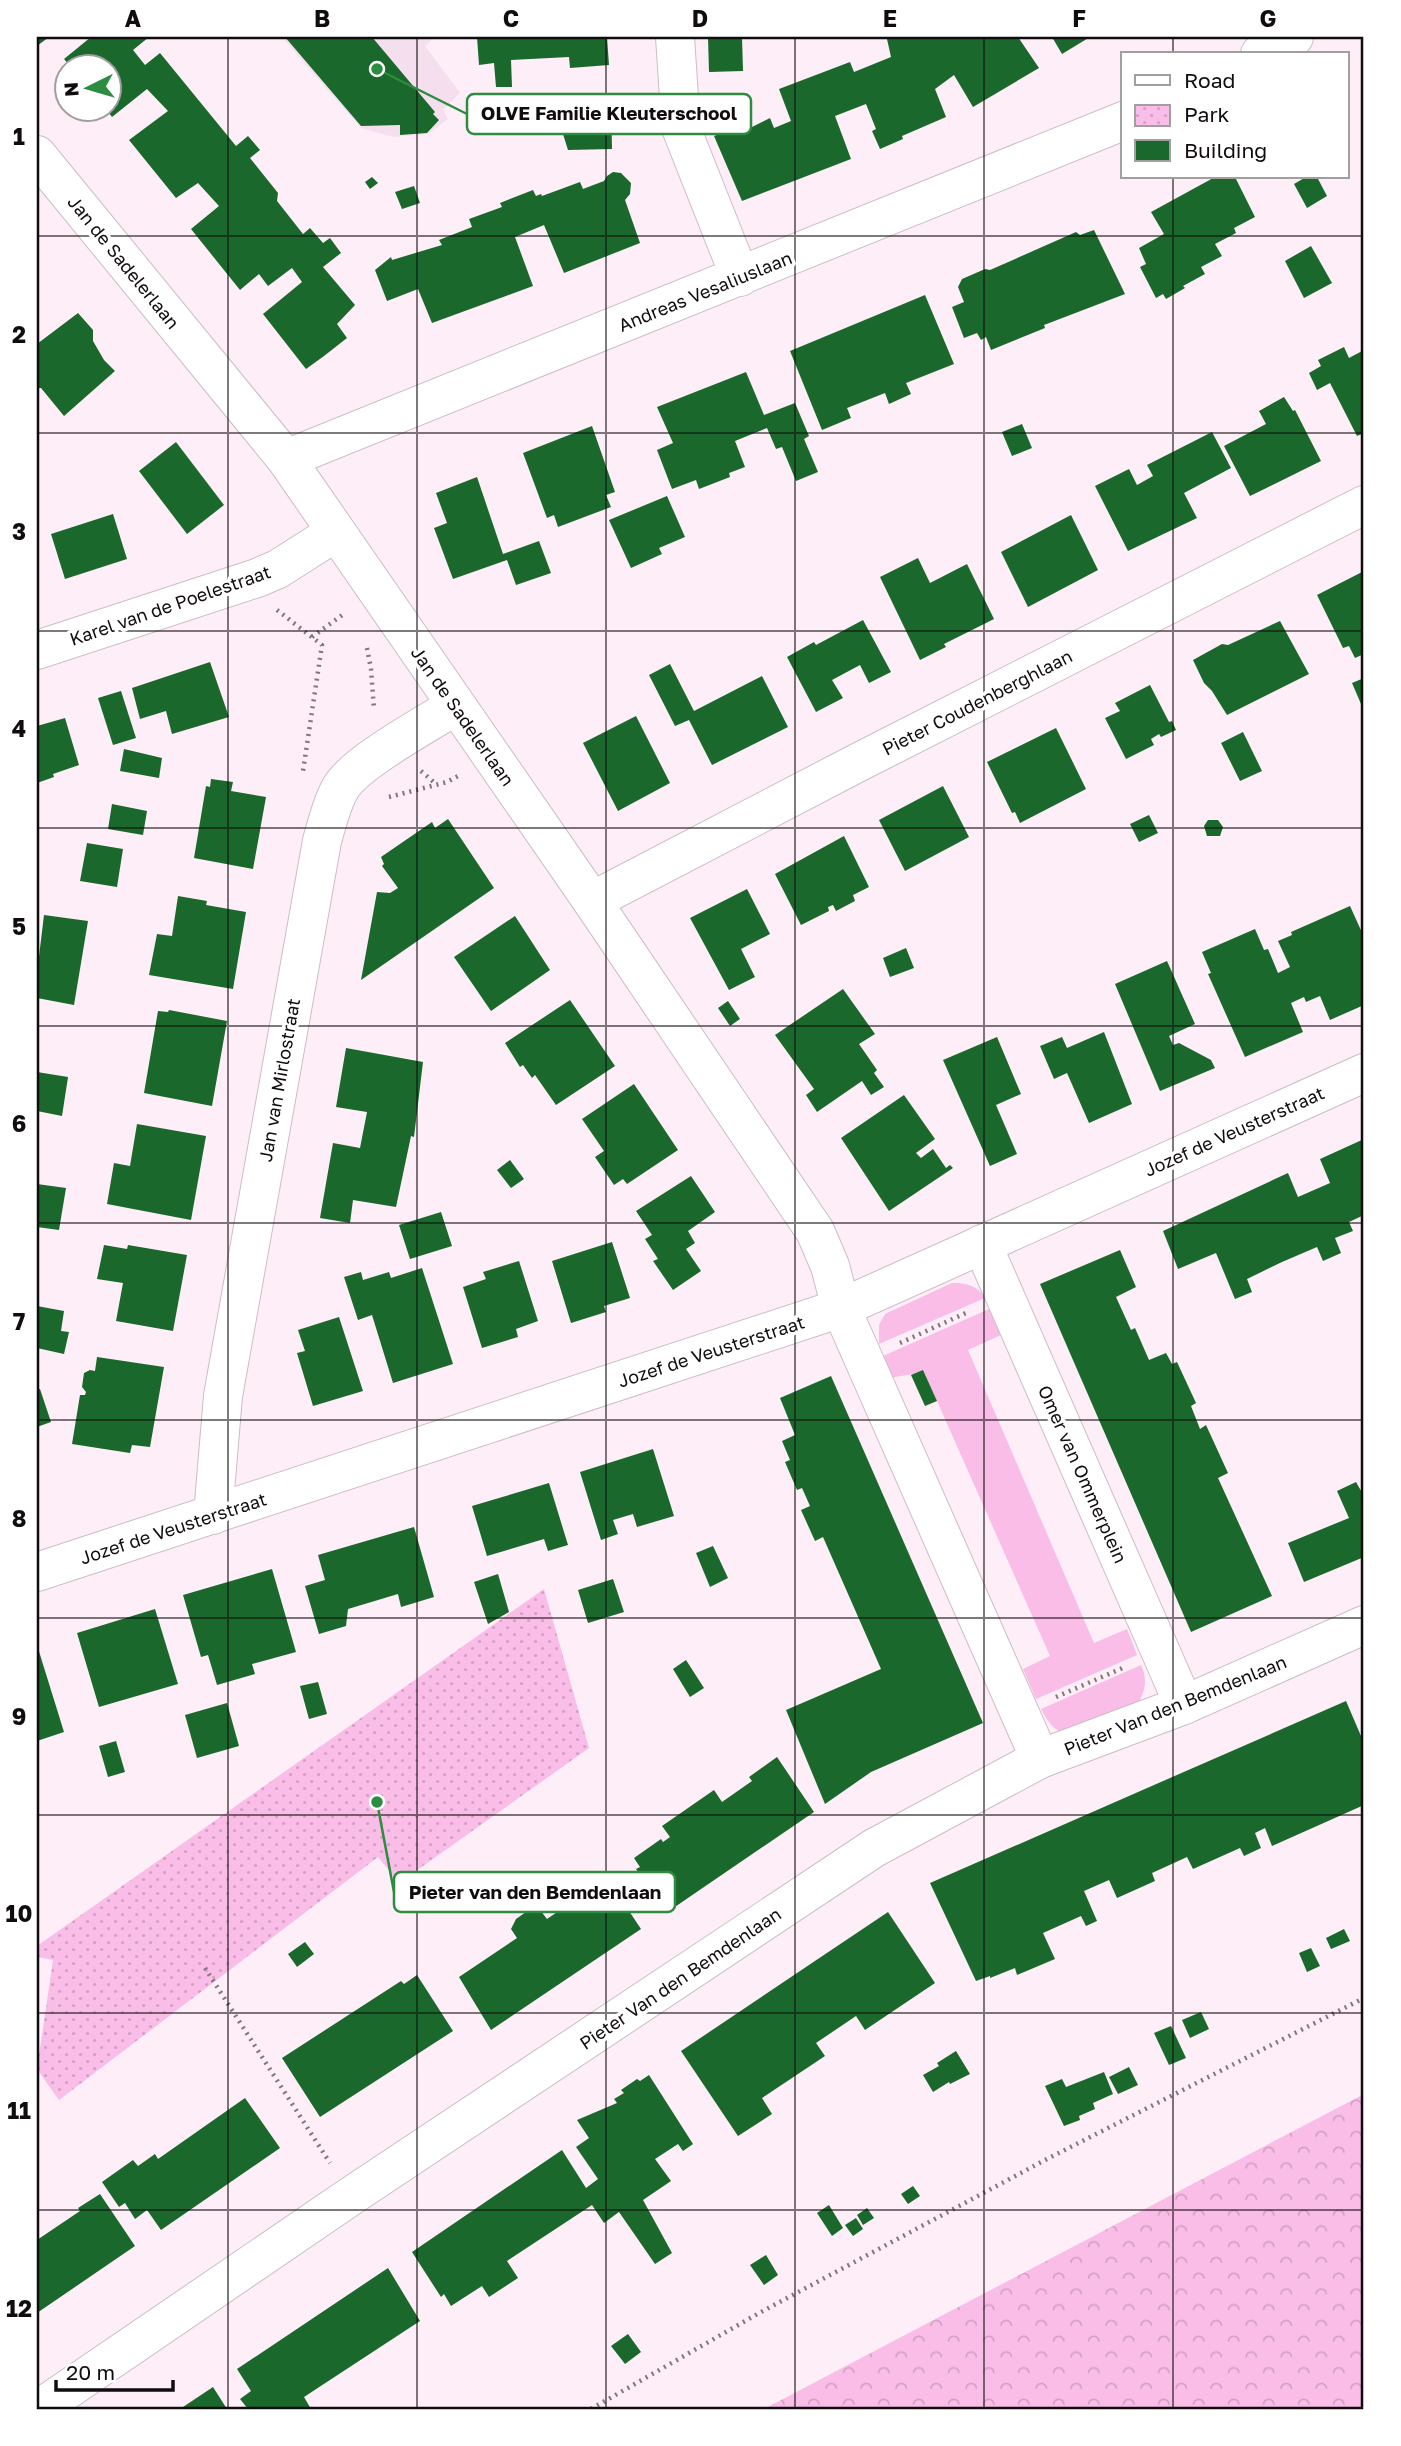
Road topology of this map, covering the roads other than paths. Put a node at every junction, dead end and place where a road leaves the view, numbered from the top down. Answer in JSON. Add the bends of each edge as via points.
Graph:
{"nodes":[{"id":1,"x":675,"y":37,"type":"edge"},
{"id":2,"x":1294,"y":37,"type":"edge"},
{"id":3,"x":1265,"y":52,"type":"edge"},
{"id":4,"x":1121,"y":122,"type":"edge"},
{"id":5,"x":37,"y":155,"type":"edge"},
{"id":6,"x":740,"y":277,"type":"junction"},
{"id":7,"x":286,"y":459,"type":"junction"},
{"id":8,"x":1364,"y":505,"type":"edge"},
{"id":9,"x":336,"y":531,"type":"junction"},
{"id":10,"x":37,"y":650,"type":"edge"},
{"id":11,"x":455,"y":706,"type":"junction"},
{"id":12,"x":592,"y":901,"type":"junction"},
{"id":13,"x":1364,"y":1073,"type":"edge"},
{"id":14,"x":982,"y":1244,"type":"junction"},
{"id":15,"x":841,"y":1308,"type":"junction"},
{"id":16,"x":213,"y":1515,"type":"junction"},
{"id":17,"x":37,"y":1572,"type":"edge"},
{"id":18,"x":1364,"y":1625,"type":"edge"},
{"id":19,"x":1184,"y":1705,"type":"junction"},
{"id":20,"x":1040,"y":1759,"type":"junction"},
{"id":21,"x":39,"y":2409,"type":"edge"}],
"edges":[{"from":1,"to":6,"type":"street","via":[[681,128]]},
{"from":2,"to":3,"type":"street"},
{"from":4,"to":6,"type":"street","name":"Andreas Vesaliuslaan"},
{"from":5,"to":7,"type":"street","name":"Jan de Sadelerlaan"},
{"from":6,"to":7,"type":"street","name":"Andreas Vesaliuslaan"},
{"from":7,"to":9,"type":"street","name":"Jan de Sadelerlaan"},
{"from":8,"to":12,"type":"street","name":"Pieter Coudenberghlaan"},
{"from":9,"to":10,"type":"street","name":"Karel van de Poelestraat","via":[[257,578]]},
{"from":9,"to":11,"type":"street","name":"Jan de Sadelerlaan"},
{"from":11,"to":12,"type":"street","name":"Jan de Sadelerlaan"},
{"from":11,"to":16,"type":"street","name":"Jan van Mirlostraat","via":[[362,765],[341,787],[330,812],[223,1396]]},
{"from":12,"to":15,"type":"street","name":"Jan de Sadelerlaan","via":[[815,1231]]},
{"from":13,"to":14,"type":"street","name":"Jozef de Veusterstraat"},
{"from":14,"to":15,"type":"street","name":"Jozef de Veusterstraat"},
{"from":14,"to":19,"type":"street","name":"Omer van Ommerplein"},
{"from":15,"to":16,"type":"street","name":"Jozef de Veusterstraat"},
{"from":15,"to":20,"type":"street"},
{"from":16,"to":17,"type":"street","name":"Jozef de Veusterstraat"},
{"from":18,"to":19,"type":"street","name":"Pieter Van den Bemdenlaan"},
{"from":19,"to":20,"type":"street","name":"Pieter Van den Bemdenlaan"},
{"from":20,"to":21,"type":"street","name":"Pieter Van den Bemdenlaan","via":[[874,1848]]}]}
